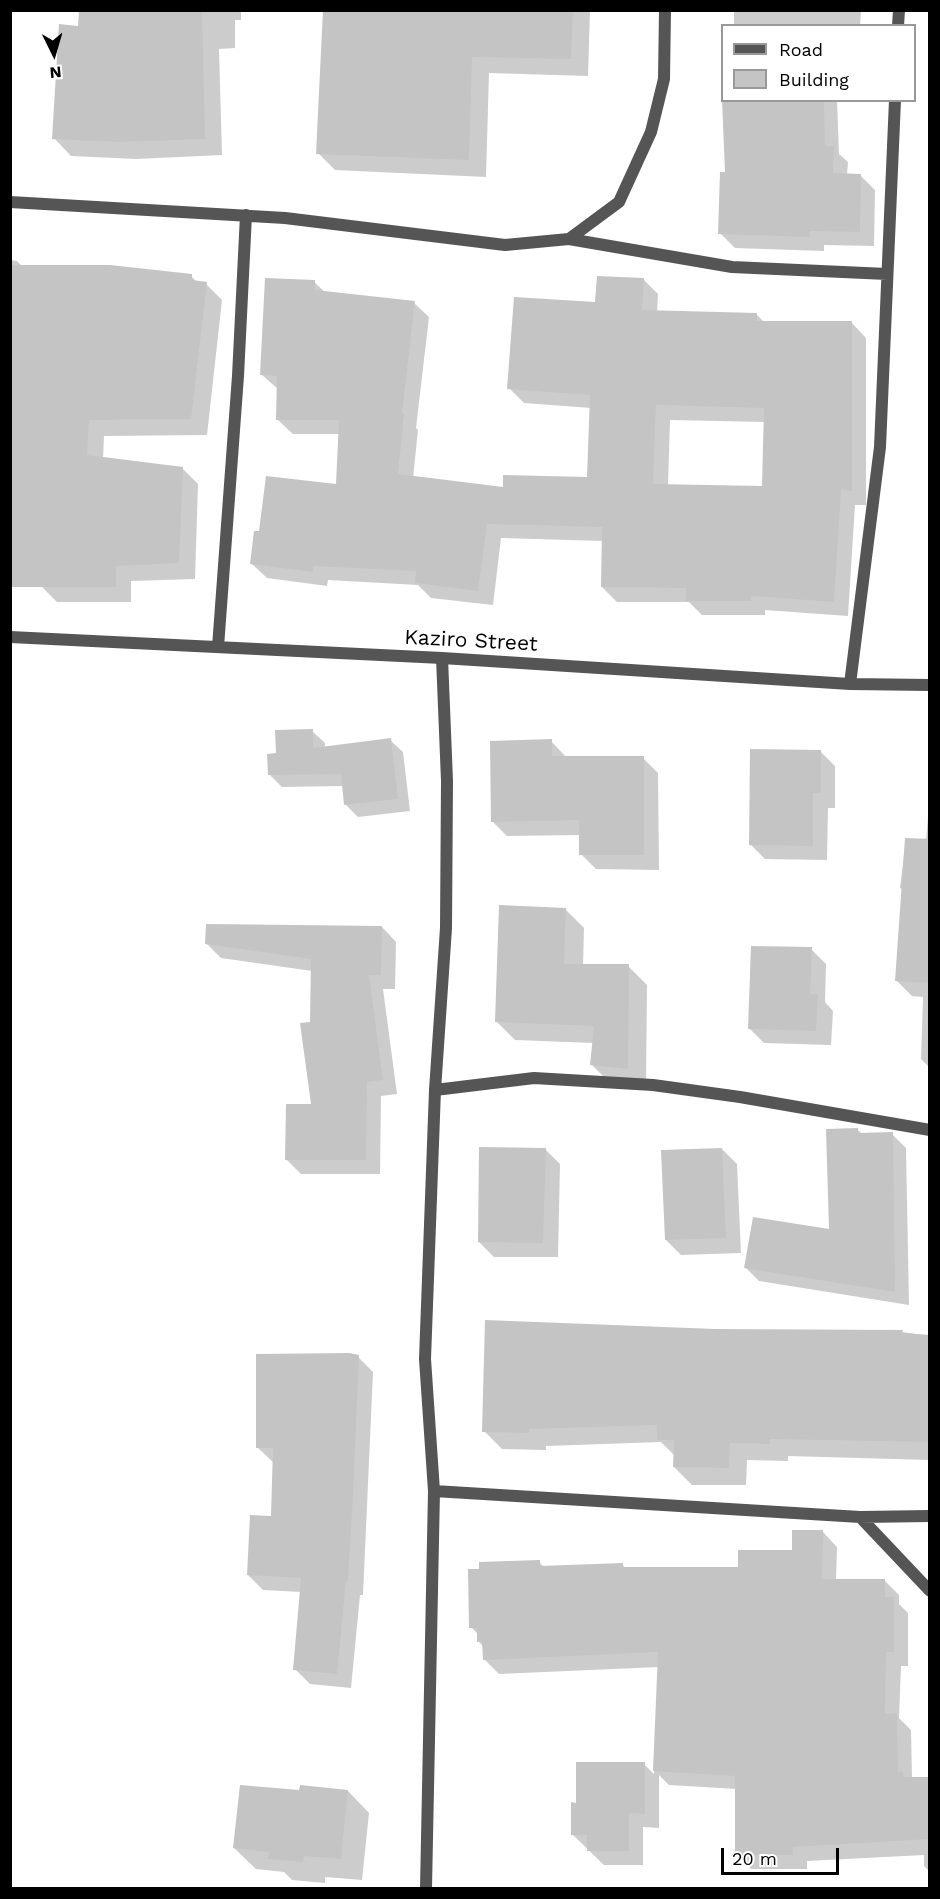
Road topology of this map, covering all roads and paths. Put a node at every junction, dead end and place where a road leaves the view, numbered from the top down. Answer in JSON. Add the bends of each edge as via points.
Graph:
{"nodes":[{"id":1,"x":665,"y":10,"type":"edge"},
{"id":2,"x":895,"y":102,"type":"edge"},
{"id":3,"x":10,"y":202,"type":"edge"},
{"id":4,"x":246,"y":215,"type":"junction"},
{"id":5,"x":568,"y":239,"type":"junction"},
{"id":6,"x":887,"y":274,"type":"junction"},
{"id":7,"x":10,"y":637,"type":"edge"},
{"id":8,"x":218,"y":646,"type":"junction"},
{"id":9,"x":442,"y":658,"type":"junction"},
{"id":10,"x":850,"y":684,"type":"junction"},
{"id":11,"x":930,"y":685,"type":"edge"},
{"id":12,"x":435,"y":1090,"type":"junction"},
{"id":13,"x":930,"y":1130,"type":"edge"},
{"id":14,"x":434,"y":1491,"type":"junction"},
{"id":15,"x":930,"y":1516,"type":"edge"},
{"id":16,"x":860,"y":1517,"type":"junction"},
{"id":17,"x":930,"y":1591,"type":"edge"},
{"id":18,"x":426,"y":1888,"type":"edge"}],
"edges":[{"from":1,"to":5,"type":"street","via":[[664,79],[651,132],[619,202]]},
{"from":2,"to":6,"type":"street"},
{"from":3,"to":4,"type":"street"},
{"from":4,"to":5,"type":"street","via":[[505,245]]},
{"from":4,"to":8,"type":"street","via":[[238,387]]},
{"from":5,"to":6,"type":"street","via":[[732,267]]},
{"from":6,"to":10,"type":"street","via":[[880,447]]},
{"from":7,"to":8,"type":"street","name":"Kaziro Street"},
{"from":8,"to":9,"type":"street","name":"Kaziro Street"},
{"from":9,"to":10,"type":"street","name":"Kaziro Street"},
{"from":9,"to":12,"type":"street","via":[[447,781],[446,928]]},
{"from":10,"to":11,"type":"street","name":"Kaziro Street"},
{"from":12,"to":13,"type":"street","via":[[534,1078],[653,1085]]},
{"from":12,"to":14,"type":"street","via":[[425,1359]]},
{"from":14,"to":16,"type":"street"},
{"from":14,"to":18,"type":"street"},
{"from":15,"to":16,"type":"street"},
{"from":16,"to":17,"type":"street"}]}
